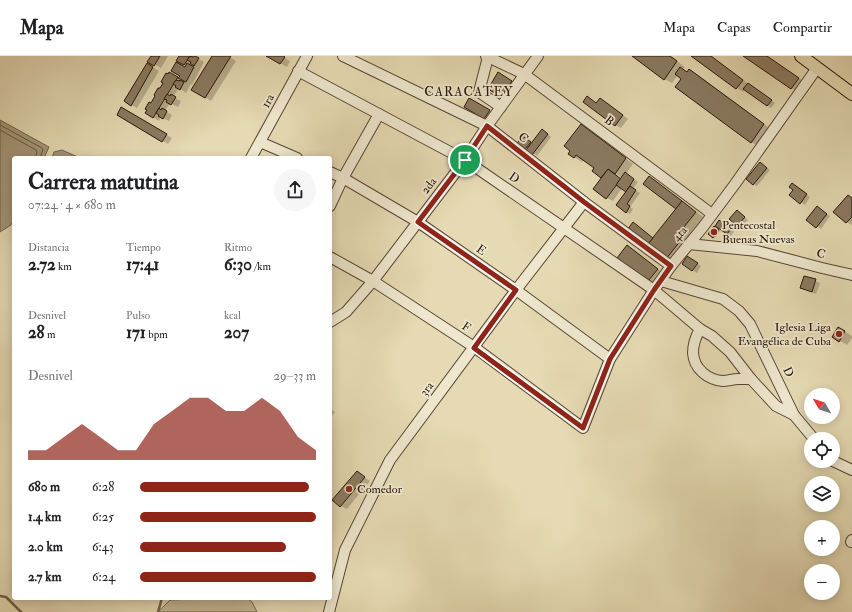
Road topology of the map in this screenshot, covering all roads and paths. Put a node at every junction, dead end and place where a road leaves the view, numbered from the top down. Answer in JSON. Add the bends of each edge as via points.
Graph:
{"nodes":[{"id":1,"x":306,"y":56,"type":"edge"},
{"id":2,"x":343,"y":56,"type":"edge"},
{"id":3,"x":487,"y":56,"type":"edge"},
{"id":4,"x":538,"y":56,"type":"edge"},
{"id":5,"x":801,"y":56,"type":"edge"},
{"id":6,"x":817,"y":68,"type":"junction"},
{"id":7,"x":298,"y":71,"type":"junction"},
{"id":8,"x":524,"y":74,"type":"junction"},
{"id":9,"x":852,"y":94,"type":"edge"},
{"id":10,"x":501,"y":107,"type":"junction"},
{"id":11,"x":379,"y":114,"type":"junction"},
{"id":12,"x":487,"y":126,"type":"junction"},
{"id":13,"x":260,"y":142,"type":"junction"},
{"id":14,"x":252,"y":156,"type":"edge"},
{"id":15,"x":292,"y":156,"type":"edge"},
{"id":16,"x":465,"y":160,"type":"junction"},
{"id":17,"x":332,"y":173,"type":"edge"},
{"id":18,"x":343,"y":178,"type":"junction"},
{"id":19,"x":332,"y":202,"type":"edge"},
{"id":20,"x":584,"y":202,"type":"junction"},
{"id":21,"x":712,"y":214,"type":"junction"},
{"id":22,"x":418,"y":222,"type":"junction"},
{"id":23,"x":703,"y":227,"type":"junction"},
{"id":24,"x":564,"y":228,"type":"junction"},
{"id":25,"x":689,"y":244,"type":"junction"},
{"id":26,"x":713,"y":246,"type":"junction"},
{"id":27,"x":332,"y":258,"type":"edge"},
{"id":28,"x":671,"y":266,"type":"junction"},
{"id":29,"x":852,"y":275,"type":"edge"},
{"id":30,"x":373,"y":281,"type":"junction"},
{"id":31,"x":661,"y":281,"type":"junction"},
{"id":32,"x":516,"y":290,"type":"junction"},
{"id":33,"x":654,"y":290,"type":"junction"},
{"id":34,"x":332,"y":321,"type":"edge"},
{"id":35,"x":700,"y":329,"type":"junction"},
{"id":36,"x":474,"y":348,"type":"junction"},
{"id":37,"x":610,"y":359,"type":"junction"},
{"id":38,"x":751,"y":379,"type":"junction"},
{"id":39,"x":794,"y":415,"type":"junction"},
{"id":40,"x":583,"y":428,"type":"joint"},
{"id":41,"x":808,"y":432,"type":"edge"},
{"id":42,"x":840,"y":464,"type":"edge"},
{"id":43,"x":852,"y":470,"type":"edge"},
{"id":44,"x":329,"y":612,"type":"edge"}],
"edges":[{"from":1,"to":7,"type":"street","name":"1ra"},
{"from":2,"to":12,"type":"street","name":"C"},
{"from":3,"to":8,"type":"street","name":"B"},
{"from":3,"to":10,"type":"street","via":[[479,92]]},
{"from":4,"to":8,"type":"street","name":"2da"},
{"from":5,"to":6,"type":"main road"},
{"from":6,"to":9,"type":"main road"},
{"from":6,"to":21,"type":"street","name":"4ta"},
{"from":7,"to":11,"type":"street","name":"D"},
{"from":7,"to":13,"type":"street","name":"1ra"},
{"from":8,"to":10,"type":"street","name":"2da"},
{"from":8,"to":21,"type":"street","name":"B"},
{"from":10,"to":12,"type":"street","name":"2da"},
{"from":11,"to":16,"type":"street","name":"D"},
{"from":11,"to":18,"type":"street"},
{"from":12,"to":16,"type":"street","name":"2da"},
{"from":12,"to":20,"type":"street","name":"C"},
{"from":13,"to":14,"type":"street","name":"1ra"},
{"from":13,"to":15,"type":"street"},
{"from":16,"to":22,"type":"street","name":"2da"},
{"from":16,"to":24,"type":"street","name":"D"},
{"from":17,"to":18,"type":"street","name":"E"},
{"from":18,"to":19,"type":"street"},
{"from":18,"to":22,"type":"street","name":"E"},
{"from":20,"to":24,"type":"street","name":"3ra"},
{"from":20,"to":28,"type":"street","name":"C"},
{"from":21,"to":23,"type":"street","name":"4ta"},
{"from":22,"to":30,"type":"street","name":"2da"},
{"from":22,"to":32,"type":"street","name":"E"},
{"from":23,"to":25,"type":"street","name":"4ta"},
{"from":23,"to":26,"type":"street"},
{"from":24,"to":32,"type":"street","name":"3ra"},
{"from":24,"to":33,"type":"street","name":"D"},
{"from":25,"to":26,"type":"street","name":"C"},
{"from":25,"to":28,"type":"street","name":"4ta"},
{"from":26,"to":29,"type":"street","name":"C","via":[[757,251]]},
{"from":27,"to":30,"type":"street","name":"F"},
{"from":28,"to":31,"type":"street","name":"4ta"},
{"from":30,"to":34,"type":"street","name":"2da","via":[[346,312]]},
{"from":30,"to":36,"type":"street","name":"F"},
{"from":31,"to":33,"type":"street","name":"4ta"},
{"from":31,"to":39,"type":"street","name":"D","via":[[723,299],[739,311],[750,324]]},
{"from":32,"to":36,"type":"street","name":"3ra"},
{"from":32,"to":37,"type":"street","name":"E"},
{"from":33,"to":35,"type":"street","name":"D"},
{"from":33,"to":37,"type":"street","name":"4ta"},
{"from":35,"to":38,"type":"street","name":"D","via":[[730,352]]},
{"from":35,"to":38,"type":"street","via":[[693,353],[697,367],[703,373],[710,378],[722,380]]},
{"from":36,"to":40,"type":"street","name":"F"},
{"from":36,"to":44,"type":"street","name":"3ra","via":[[390,460],[345,550]]},
{"from":37,"to":40,"type":"street","name":"4ta"},
{"from":38,"to":39,"type":"street","name":"D","via":[[776,406]]},
{"from":39,"to":41,"type":"street","name":"D"},
{"from":42,"to":43,"type":"street"}]}
